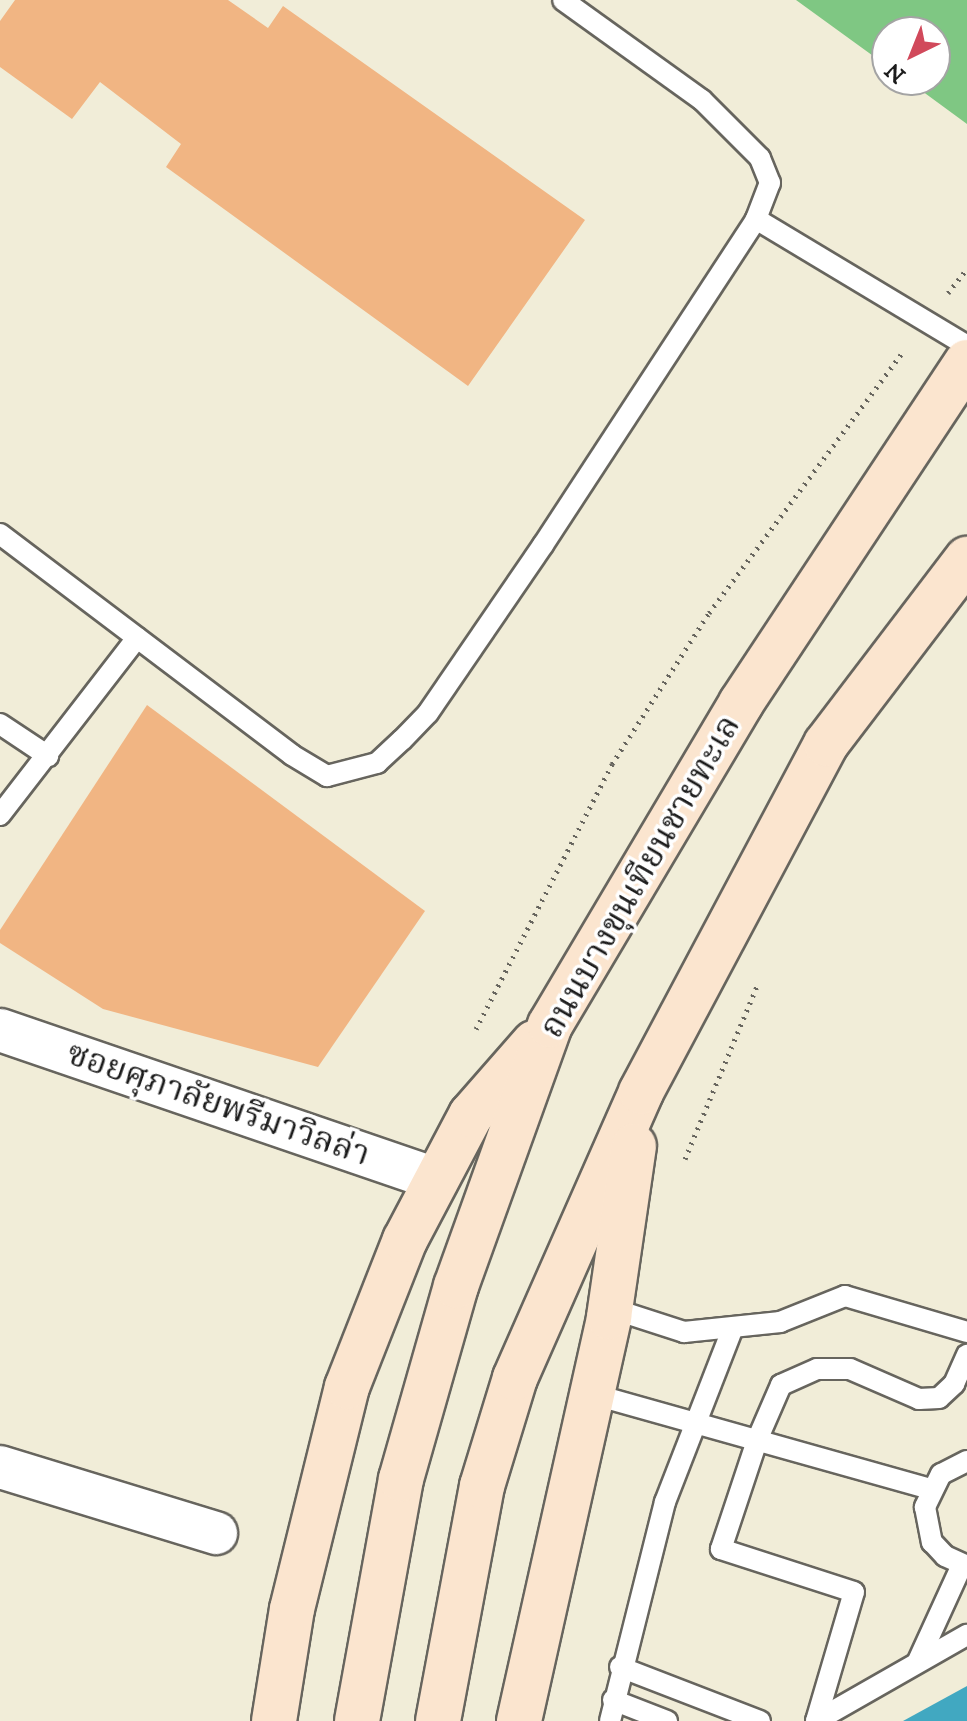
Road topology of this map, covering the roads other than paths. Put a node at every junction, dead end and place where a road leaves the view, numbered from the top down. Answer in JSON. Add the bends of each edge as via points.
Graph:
{"nodes":[{"id":1,"x":563,"y":0,"type":"edge"},
{"id":2,"x":756,"y":219,"type":"junction"},
{"id":3,"x":967,"y":346,"type":"edge"},
{"id":4,"x":967,"y":362,"type":"edge"},
{"id":5,"x":0,"y":534,"type":"edge"},
{"id":6,"x":967,"y":559,"type":"edge"},
{"id":7,"x":137,"y":638,"type":"junction"},
{"id":8,"x":0,"y":724,"type":"edge"},
{"id":9,"x":48,"y":756,"type":"junction"},
{"id":10,"x":2,"y":810,"type":"edge"},
{"id":11,"x":550,"y":1025,"type":"junction"},
{"id":12,"x":0,"y":1030,"type":"edge"},
{"id":13,"x":641,"y":1092,"type":"junction"},
{"id":14,"x":437,"y":1180,"type":"junction"},
{"id":15,"x":610,"y":1308,"type":"junction"},
{"id":16,"x":733,"y":1328,"type":"junction"},
{"id":17,"x":967,"y":1332,"type":"edge"},
{"id":18,"x":967,"y":1355,"type":"edge"},
{"id":19,"x":592,"y":1394,"type":"junction"},
{"id":20,"x":697,"y":1421,"type":"junction"},
{"id":21,"x":758,"y":1438,"type":"junction"},
{"id":22,"x":967,"y":1461,"type":"edge"},
{"id":23,"x":0,"y":1467,"type":"edge"},
{"id":24,"x":930,"y":1489,"type":"junction"},
{"id":25,"x":216,"y":1533,"type":"dead end"},
{"id":26,"x":965,"y":1566,"type":"edge"},
{"id":27,"x":967,"y":1635,"type":"edge"},
{"id":28,"x":918,"y":1661,"type":"junction"},
{"id":29,"x":620,"y":1667,"type":"junction"},
{"id":30,"x":613,"y":1700,"type":"junction"},
{"id":31,"x":274,"y":1721,"type":"edge"},
{"id":32,"x":357,"y":1721,"type":"edge"},
{"id":33,"x":438,"y":1721,"type":"edge"},
{"id":34,"x":519,"y":1721,"type":"edge"},
{"id":35,"x":610,"y":1721,"type":"edge"},
{"id":36,"x":667,"y":1721,"type":"edge"},
{"id":37,"x":760,"y":1721,"type":"edge"},
{"id":38,"x":816,"y":1721,"type":"edge"}],
"edges":[{"from":1,"to":2,"type":"lane","via":[[702,100],[760,158],[770,183]]},
{"from":2,"to":3,"type":"lane"},
{"from":2,"to":7,"type":"lane","via":[[428,713],[377,763],[327,776]]},
{"from":4,"to":11,"type":"main road","name":"ถนนบางขุนเทียนชายทะเล","via":[[741,703]]},
{"from":5,"to":7,"type":"lane"},
{"from":6,"to":13,"type":"main road","via":[[826,744]]},
{"from":7,"to":9,"type":"lane"},
{"from":8,"to":9,"type":"lane"},
{"from":9,"to":10,"type":"lane"},
{"from":11,"to":14,"type":"main road","via":[[471,1115]]},
{"from":11,"to":32,"type":"main road","name":"ถนนบางขุนเทียนชายทะเล","via":[[456,1286],[401,1479]]},
{"from":12,"to":14,"type":"street","name":"ซอยศุภาลัยพรีมาวิลล่า"},
{"from":13,"to":15,"type":"main road"},
{"from":13,"to":33,"type":"main road","via":[[515,1378],[482,1486]]},
{"from":14,"to":31,"type":"main road","via":[[405,1240],[347,1387],[292,1609]]},
{"from":15,"to":16,"type":"lane","via":[[684,1332]]},
{"from":15,"to":19,"type":"main road"},
{"from":16,"to":17,"type":"lane","via":[[780,1322],[845,1296]]},
{"from":16,"to":20,"type":"lane"},
{"from":18,"to":21,"type":"lane","via":[[954,1384],[939,1398],[919,1399],[850,1369],[817,1369],[781,1385]]},
{"from":19,"to":20,"type":"lane"},
{"from":19,"to":34,"type":"main road"},
{"from":20,"to":21,"type":"lane"},
{"from":20,"to":29,"type":"lane","via":[[665,1502]]},
{"from":21,"to":24,"type":"lane"},
{"from":21,"to":38,"type":"lane","via":[[721,1549],[854,1592]]},
{"from":22,"to":24,"type":"lane","via":[[941,1474]]},
{"from":23,"to":25,"type":"street"},
{"from":24,"to":26,"type":"lane","via":[[925,1525],[932,1542]]},
{"from":26,"to":28,"type":"lane"},
{"from":27,"to":28,"type":"lane"},
{"from":28,"to":38,"type":"lane"},
{"from":29,"to":30,"type":"lane"},
{"from":29,"to":37,"type":"lane"},
{"from":30,"to":35,"type":"lane"},
{"from":30,"to":36,"type":"lane"}]}
